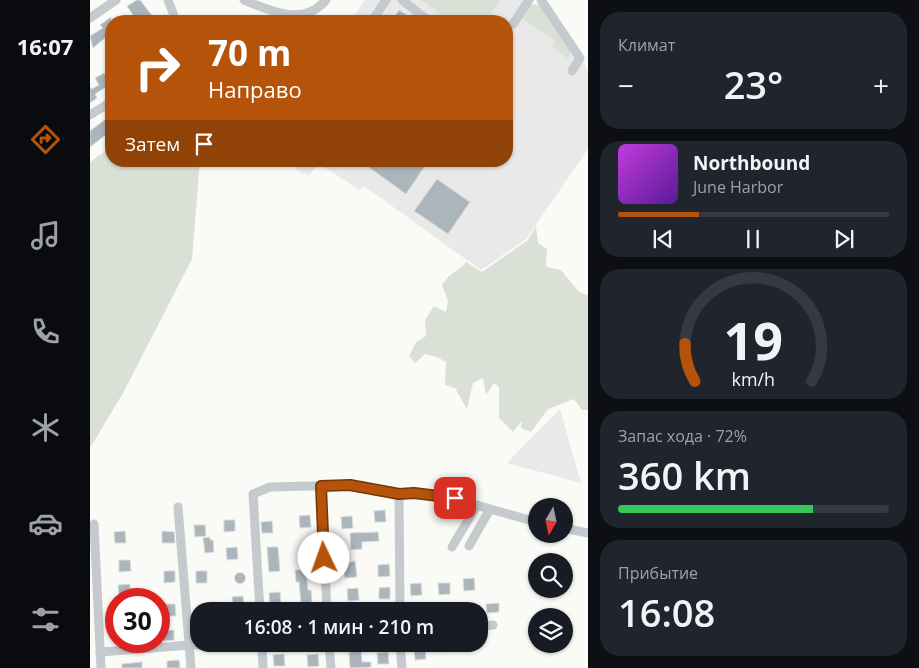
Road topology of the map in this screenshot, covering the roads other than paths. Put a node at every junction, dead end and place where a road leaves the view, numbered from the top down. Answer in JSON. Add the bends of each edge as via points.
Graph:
{"nodes":[{"id":1,"x":116,"y":0,"type":"edge"},
{"id":2,"x":168,"y":0,"type":"edge"},
{"id":3,"x":244,"y":0,"type":"edge"},
{"id":4,"x":326,"y":0,"type":"edge"},
{"id":5,"x":386,"y":0,"type":"edge"},
{"id":6,"x":402,"y":0,"type":"edge"},
{"id":7,"x":529,"y":0,"type":"edge"},
{"id":8,"x":542,"y":0,"type":"edge"},
{"id":9,"x":174,"y":15,"type":"edge"},
{"id":10,"x":282,"y":15,"type":"edge"},
{"id":11,"x":292,"y":15,"type":"edge"},
{"id":12,"x":376,"y":15,"type":"edge"},
{"id":13,"x":421,"y":15,"type":"edge"},
{"id":14,"x":90,"y":18,"type":"edge"},
{"id":15,"x":513,"y":24,"type":"dead end"},
{"id":16,"x":572,"y":71,"type":"dead end"},
{"id":17,"x":105,"y":106,"type":"edge"},
{"id":18,"x":90,"y":115,"type":"edge"},
{"id":19,"x":321,"y":486,"type":"junction"},
{"id":20,"x":399,"y":494,"type":"junction"},
{"id":21,"x":477,"y":505,"type":"junction"},
{"id":22,"x":178,"y":507,"type":"dead end"},
{"id":23,"x":490,"y":508,"type":"junction"},
{"id":24,"x":528,"y":520,"type":"edge"},
{"id":25,"x":94,"y":524,"type":"dead end"},
{"id":26,"x":573,"y":530,"type":"edge"},
{"id":27,"x":588,"y":533,"type":"edge"},
{"id":28,"x":469,"y":546,"type":"dead end"},
{"id":29,"x":452,"y":547,"type":"dead end"},
{"id":30,"x":259,"y":602,"type":"edge"},
{"id":31,"x":327,"y":602,"type":"edge"},
{"id":32,"x":400,"y":602,"type":"edge"},
{"id":33,"x":493,"y":625,"type":"dead end"},
{"id":34,"x":488,"y":626,"type":"edge"},
{"id":35,"x":190,"y":645,"type":"joint"},
{"id":36,"x":100,"y":652,"type":"junction"},
{"id":37,"x":190,"y":652,"type":"edge"},
{"id":38,"x":262,"y":652,"type":"edge"},
{"id":39,"x":329,"y":652,"type":"edge"},
{"id":40,"x":401,"y":652,"type":"edge"},
{"id":41,"x":101,"y":668,"type":"edge"},
{"id":42,"x":191,"y":668,"type":"edge"},
{"id":43,"x":263,"y":668,"type":"edge"},
{"id":44,"x":330,"y":668,"type":"edge"},
{"id":45,"x":402,"y":668,"type":"edge"}],
"edges":[{"from":1,"to":14,"type":"street"},
{"from":2,"to":9,"type":"street"},
{"from":3,"to":10,"type":"street"},
{"from":4,"to":11,"type":"street","via":[[310,12]]},
{"from":5,"to":12,"type":"street"},
{"from":6,"to":13,"type":"street"},
{"from":7,"to":15,"type":"street"},
{"from":8,"to":16,"type":"street","via":[[580,58]]},
{"from":17,"to":18,"type":"street"},
{"from":19,"to":20,"type":"street","via":[[350,485]]},
{"from":19,"to":30,"type":"street","via":[[270,487],[253,494]]},
{"from":19,"to":31,"type":"street"},
{"from":20,"to":21,"type":"street","via":[[455,498]]},
{"from":20,"to":32,"type":"street"},
{"from":21,"to":23,"type":"street"},
{"from":21,"to":29,"type":"street"},
{"from":22,"to":35,"type":"street"},
{"from":23,"to":24,"type":"street"},
{"from":23,"to":28,"type":"street"},
{"from":25,"to":36,"type":"street"},
{"from":26,"to":27,"type":"street"},
{"from":33,"to":34,"type":"street"},
{"from":35,"to":36,"type":"street"},
{"from":36,"to":41,"type":"street"},
{"from":37,"to":42,"type":"street"},
{"from":38,"to":43,"type":"street"},
{"from":39,"to":44,"type":"street"},
{"from":40,"to":45,"type":"street"}]}
